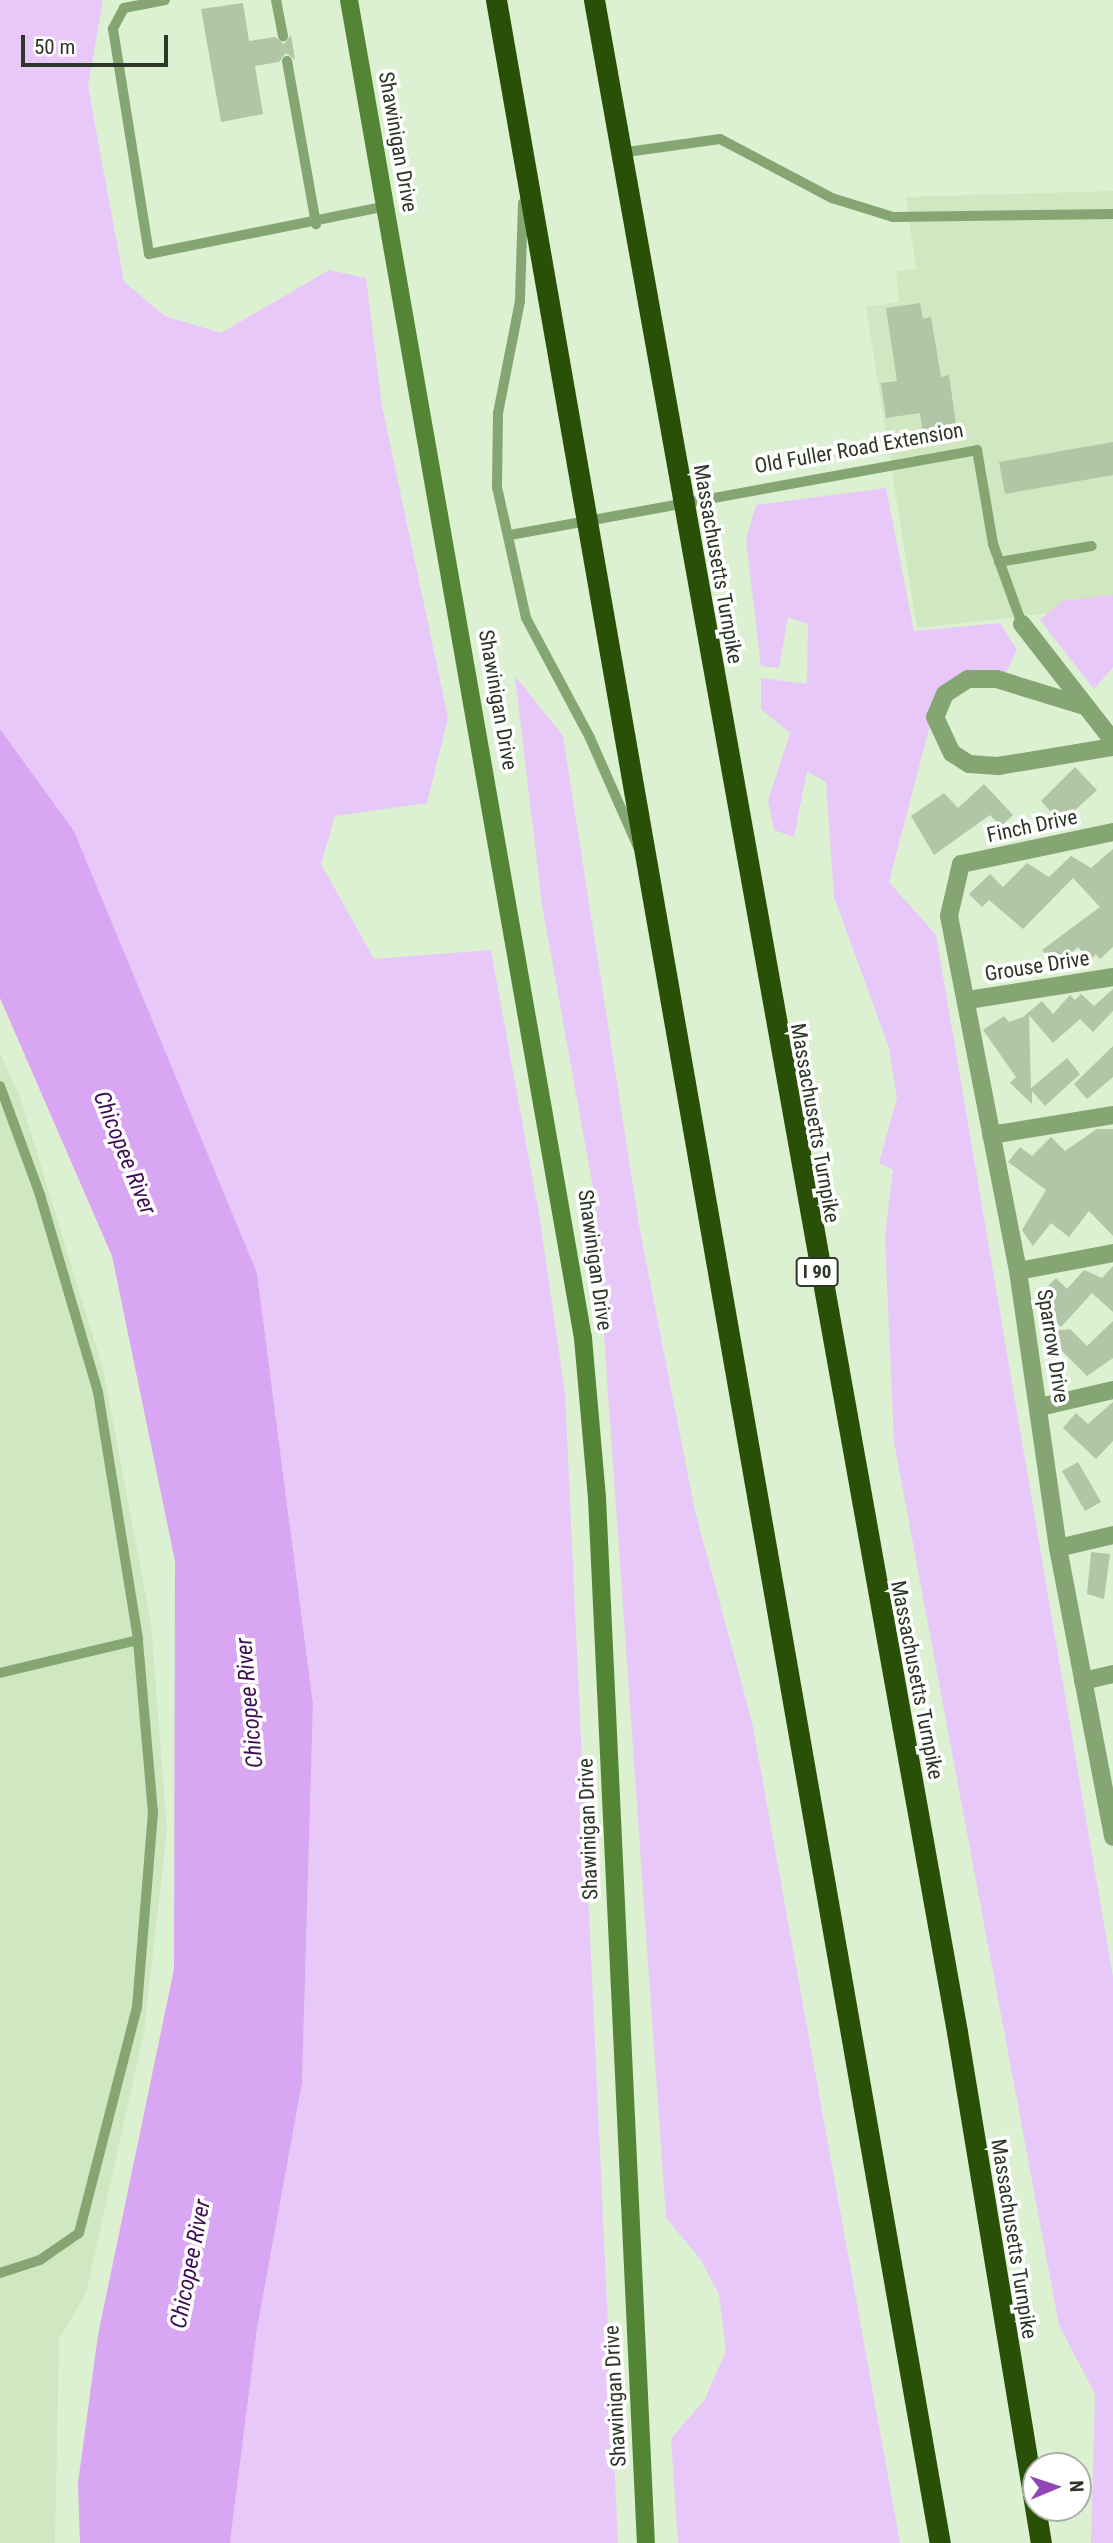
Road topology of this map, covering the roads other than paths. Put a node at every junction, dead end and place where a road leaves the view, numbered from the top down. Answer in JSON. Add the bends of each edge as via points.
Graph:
{"nodes":[{"id":1,"x":166,"y":0,"type":"edge"},
{"id":2,"x":276,"y":0,"type":"edge"},
{"id":3,"x":349,"y":0,"type":"edge"},
{"id":4,"x":496,"y":0,"type":"edge"},
{"id":5,"x":594,"y":0,"type":"edge"},
{"id":6,"x":283,"y":36,"type":"dead end"},
{"id":7,"x":287,"y":61,"type":"dead end"},
{"id":8,"x":621,"y":153,"type":"junction"},
{"id":9,"x":524,"y":161,"type":"junction"},
{"id":10,"x":386,"y":206,"type":"junction"},
{"id":11,"x":1113,"y":214,"type":"edge"},
{"id":12,"x":316,"y":224,"type":"junction"},
{"id":13,"x":682,"y":503,"type":"junction"},
{"id":14,"x":585,"y":517,"type":"junction"},
{"id":15,"x":510,"y":536,"type":"junction"},
{"id":16,"x":1092,"y":546,"type":"dead end"},
{"id":17,"x":999,"y":562,"type":"junction"},
{"id":18,"x":1022,"y":624,"type":"joint"},
{"id":19,"x":1084,"y":706,"type":"junction"},
{"id":20,"x":1113,"y":742,"type":"edge"},
{"id":21,"x":1113,"y":832,"type":"edge"},
{"id":22,"x":645,"y":859,"type":"junction"},
{"id":23,"x":961,"y":864,"type":"joint"},
{"id":24,"x":1113,"y":977,"type":"edge"},
{"id":25,"x":968,"y":1000,"type":"junction"},
{"id":26,"x":0,"y":1086,"type":"edge"},
{"id":27,"x":1113,"y":1115,"type":"edge"},
{"id":28,"x":991,"y":1135,"type":"junction"},
{"id":29,"x":1113,"y":1253,"type":"edge"},
{"id":30,"x":1018,"y":1271,"type":"junction"},
{"id":31,"x":1113,"y":1390,"type":"edge"},
{"id":32,"x":1040,"y":1407,"type":"junction"},
{"id":33,"x":1113,"y":1535,"type":"edge"},
{"id":34,"x":1058,"y":1548,"type":"junction"},
{"id":35,"x":138,"y":1640,"type":"junction"},
{"id":36,"x":0,"y":1673,"type":"edge"},
{"id":37,"x":1113,"y":1674,"type":"edge"},
{"id":38,"x":1083,"y":1681,"type":"junction"},
{"id":39,"x":1111,"y":1818,"type":"edge"},
{"id":40,"x":1113,"y":1837,"type":"edge"},
{"id":41,"x":0,"y":2273,"type":"edge"},
{"id":42,"x":646,"y":2543,"type":"edge"},
{"id":43,"x":940,"y":2543,"type":"edge"},
{"id":44,"x":1041,"y":2543,"type":"edge"}],
"edges":[{"from":1,"to":12,"type":"lane","via":[[124,8],[113,29],[149,254]]},
{"from":2,"to":6,"type":"lane"},
{"from":3,"to":10,"type":"main road","name":"Shawinigan Drive"},
{"from":4,"to":9,"type":"highway"},
{"from":5,"to":8,"type":"highway","name":"Massachusetts Turnpike","number":"I 90"},
{"from":7,"to":12,"type":"lane"},
{"from":8,"to":11,"type":"lane","via":[[720,139],[832,198],[893,217]]},
{"from":8,"to":13,"type":"highway","name":"Massachusetts Turnpike","number":"I 90"},
{"from":9,"to":14,"type":"highway"},
{"from":9,"to":15,"type":"lane","via":[[520,300],[494,458]]},
{"from":10,"to":12,"type":"lane"},
{"from":10,"to":42,"type":"main road","name":"Shawinigan Drive","via":[[583,1338],[597,1498]]},
{"from":13,"to":14,"type":"lane","name":"Old Fuller Road Extension"},
{"from":13,"to":17,"type":"lane","name":"Old Fuller Road Extension","via":[[977,450]]},
{"from":13,"to":44,"type":"highway","name":"Massachusetts Turnpike","number":"I 90","via":[[957,2032]]},
{"from":14,"to":15,"type":"lane","name":"Old Fuller Road Extension"},
{"from":14,"to":22,"type":"highway"},
{"from":15,"to":22,"type":"lane","via":[[526,618]]},
{"from":16,"to":17,"type":"lane"},
{"from":17,"to":18,"type":"lane","name":"Old Fuller Road Extension"},
{"from":18,"to":19,"type":"street","name":"Old Fuller Road Extension"},
{"from":19,"to":20,"type":"street","name":"Old Fuller Road Extension"},
{"from":19,"to":20,"type":"street","via":[[996,679],[968,679],[945,694],[935,716],[951,753],[969,764],[999,766]]},
{"from":21,"to":23,"type":"street","name":"Finch Drive"},
{"from":22,"to":43,"type":"highway"},
{"from":23,"to":25,"type":"street","name":"Sparrow Drive","via":[[949,916]]},
{"from":24,"to":25,"type":"street","name":"Grouse Drive"},
{"from":25,"to":28,"type":"street","name":"Sparrow Drive"},
{"from":26,"to":35,"type":"lane","via":[[40,1195],[99,1392]]},
{"from":27,"to":28,"type":"street"},
{"from":28,"to":30,"type":"street","name":"Sparrow Drive"},
{"from":29,"to":30,"type":"street"},
{"from":30,"to":32,"type":"street","name":"Sparrow Drive"},
{"from":31,"to":32,"type":"street"},
{"from":32,"to":34,"type":"street","name":"Sparrow Drive"},
{"from":33,"to":34,"type":"street"},
{"from":34,"to":38,"type":"street","name":"Sparrow Drive"},
{"from":35,"to":36,"type":"lane"},
{"from":35,"to":41,"type":"lane","via":[[153,1813],[137,2007],[79,2233],[40,2260]]},
{"from":37,"to":38,"type":"street"},
{"from":38,"to":39,"type":"street","name":"Sparrow Drive"},
{"from":39,"to":40,"type":"street","name":"Sparrow Drive"}]}
